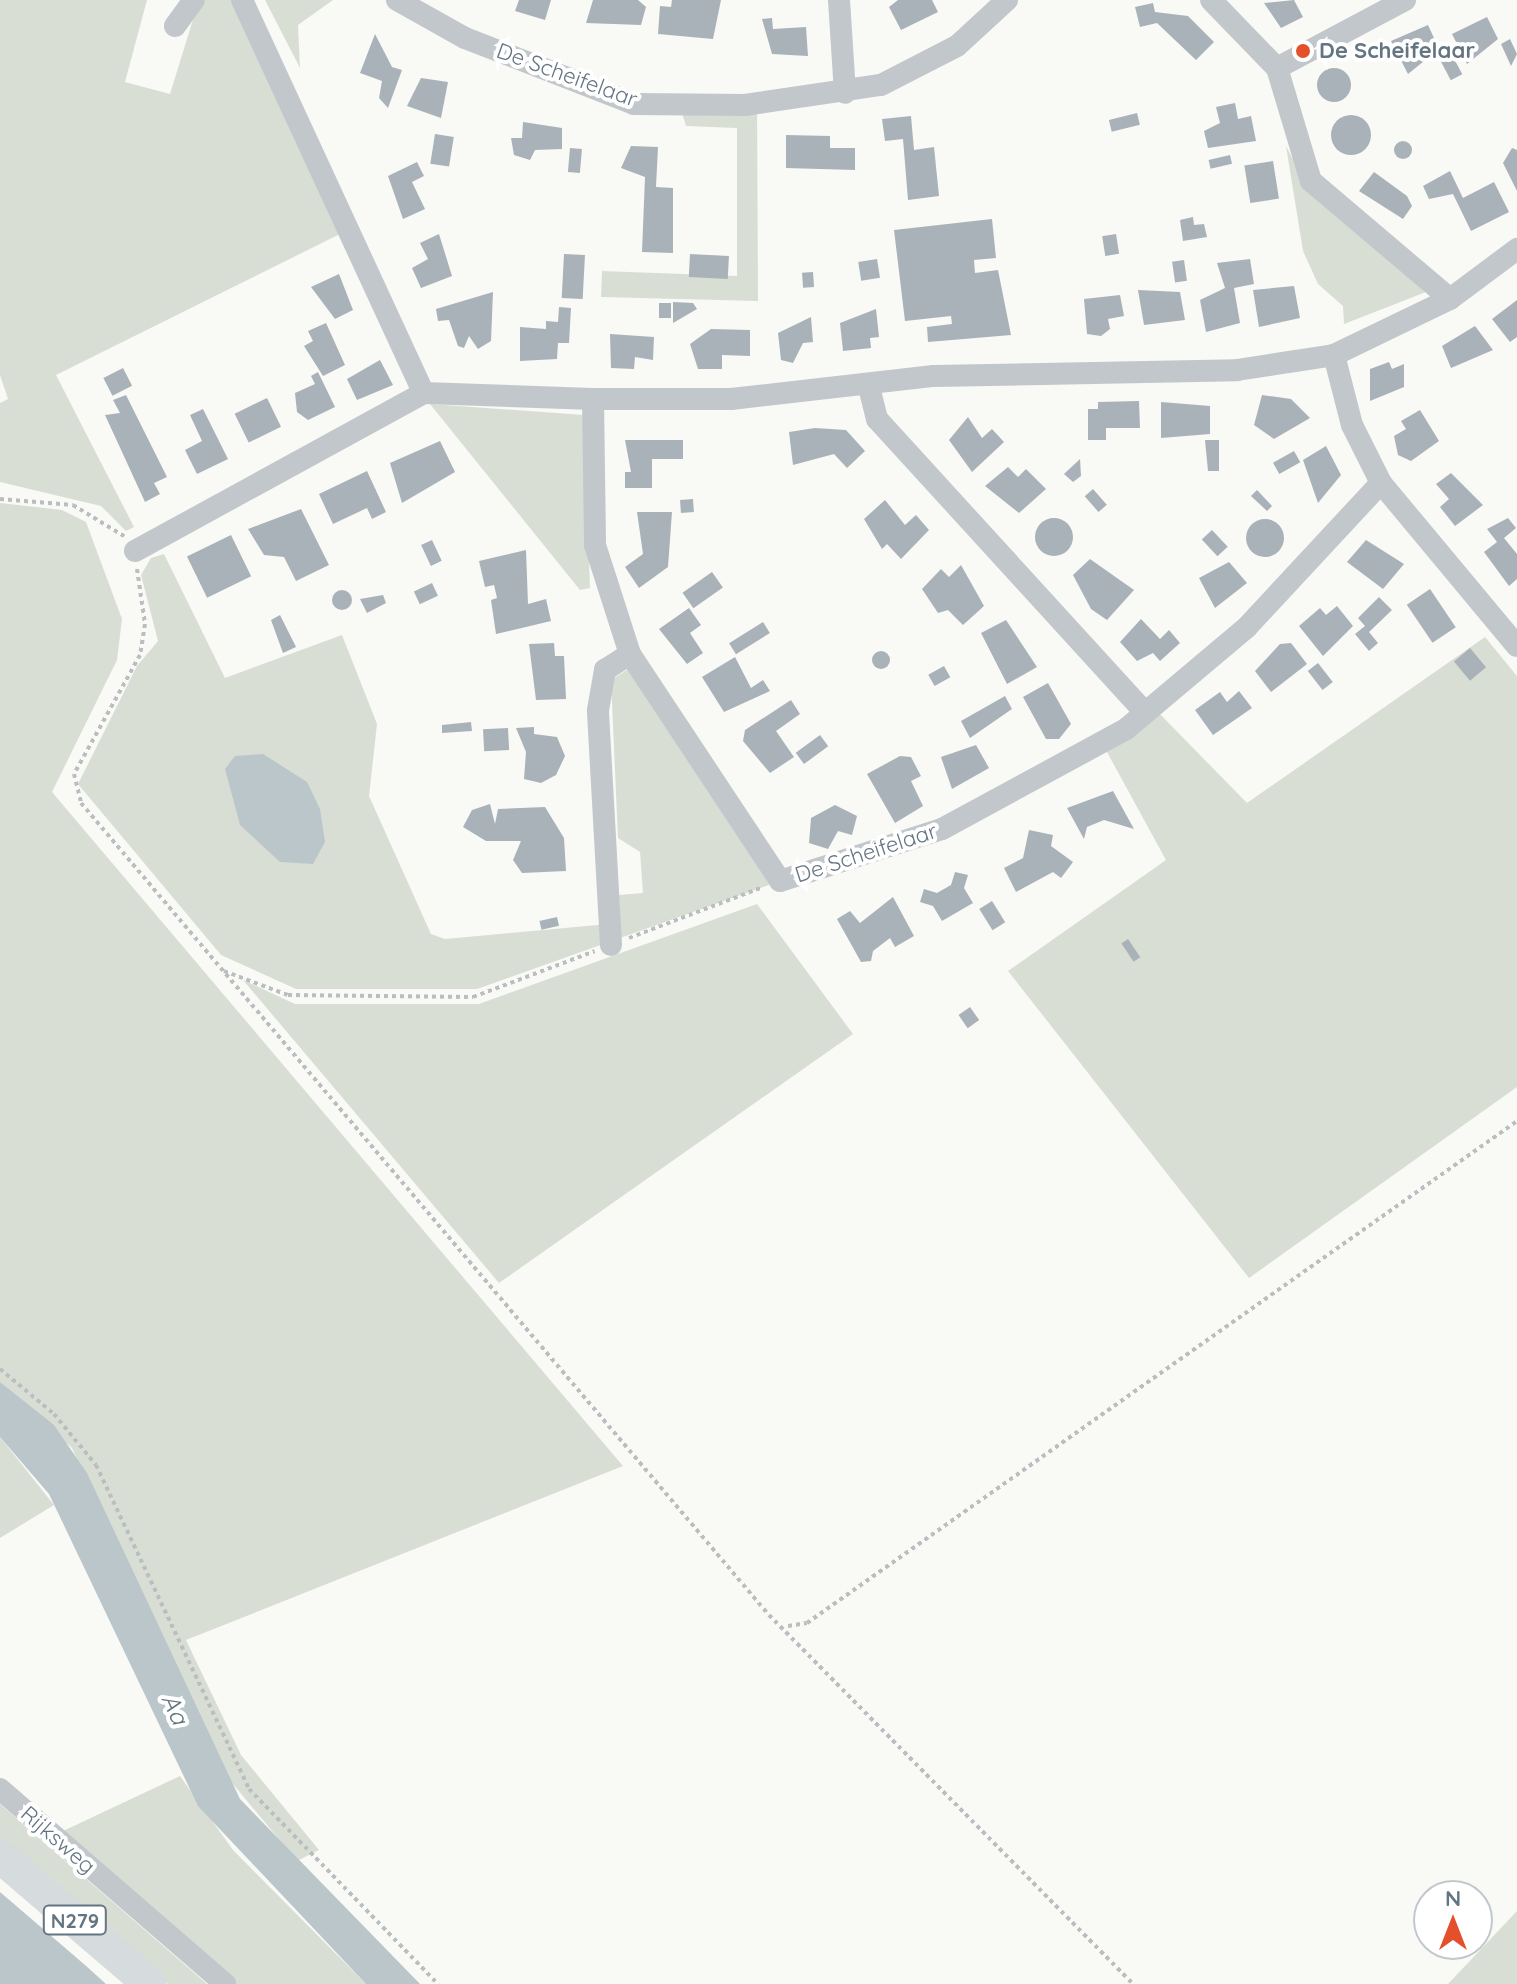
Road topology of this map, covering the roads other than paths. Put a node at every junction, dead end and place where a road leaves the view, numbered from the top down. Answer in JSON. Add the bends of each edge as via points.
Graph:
{"nodes":[{"id":1,"x":194,"y":0,"type":"edge"},
{"id":2,"x":242,"y":0,"type":"edge"},
{"id":3,"x":397,"y":0,"type":"edge"},
{"id":4,"x":839,"y":0,"type":"edge"},
{"id":5,"x":1007,"y":0,"type":"edge"},
{"id":6,"x":1211,"y":0,"type":"edge"},
{"id":7,"x":1405,"y":0,"type":"edge"},
{"id":8,"x":1367,"y":9,"type":"edge"},
{"id":9,"x":175,"y":26,"type":"dead end"},
{"id":10,"x":1277,"y":68,"type":"junction"},
{"id":11,"x":845,"y":93,"type":"junction"},
{"id":12,"x":1517,"y":249,"type":"edge"},
{"id":13,"x":1450,"y":299,"type":"junction"},
{"id":14,"x":1334,"y":355,"type":"junction"},
{"id":15,"x":869,"y":387,"type":"junction"},
{"id":16,"x":424,"y":393,"type":"junction"},
{"id":17,"x":593,"y":399,"type":"junction"},
{"id":18,"x":1381,"y":483,"type":"junction"},
{"id":19,"x":135,"y":551,"type":"road end"},
{"id":20,"x":1517,"y":646,"type":"edge"},
{"id":21,"x":630,"y":654,"type":"junction"},
{"id":22,"x":1145,"y":713,"type":"junction"},
{"id":23,"x":611,"y":945,"type":"road end"},
{"id":24,"x":0,"y":1789,"type":"edge"},
{"id":25,"x":0,"y":1856,"type":"edge"},
{"id":26,"x":150,"y":1984,"type":"edge"},
{"id":27,"x":225,"y":1984,"type":"edge"}],
"edges":[{"from":1,"to":9,"type":"street"},
{"from":2,"to":16,"type":"street"},
{"from":3,"to":11,"type":"street","name":"De Scheifelaar","via":[[465,38],[634,104],[745,105]]},
{"from":4,"to":11,"type":"street"},
{"from":5,"to":11,"type":"street","name":"De Scheifelaar","via":[[920,69]]},
{"from":6,"to":10,"type":"street"},
{"from":7,"to":8,"type":"street"},
{"from":8,"to":10,"type":"street"},
{"from":10,"to":13,"type":"street","via":[[1299,161],[1311,181]]},
{"from":12,"to":13,"type":"street"},
{"from":13,"to":14,"type":"street"},
{"from":14,"to":15,"type":"street","via":[[1237,370],[934,376]]},
{"from":14,"to":18,"type":"street","via":[[1352,425]]},
{"from":15,"to":17,"type":"street","via":[[731,399]]},
{"from":15,"to":22,"type":"street","via":[[877,419]]},
{"from":16,"to":17,"type":"street"},
{"from":16,"to":19,"type":"street"},
{"from":17,"to":21,"type":"street","name":"De Scheifelaar","via":[[595,545]]},
{"from":18,"to":20,"type":"street"},
{"from":18,"to":22,"type":"street","name":"De Scheifelaar","via":[[1247,627]]},
{"from":21,"to":22,"type":"street","name":"De Scheifelaar","via":[[780,881],[942,829]]},
{"from":21,"to":23,"type":"street","via":[[605,670],[598,710]]},
{"from":24,"to":27,"type":"street","name":"Rijksweg"},
{"from":25,"to":26,"type":"main road","number":"N279"}]}
